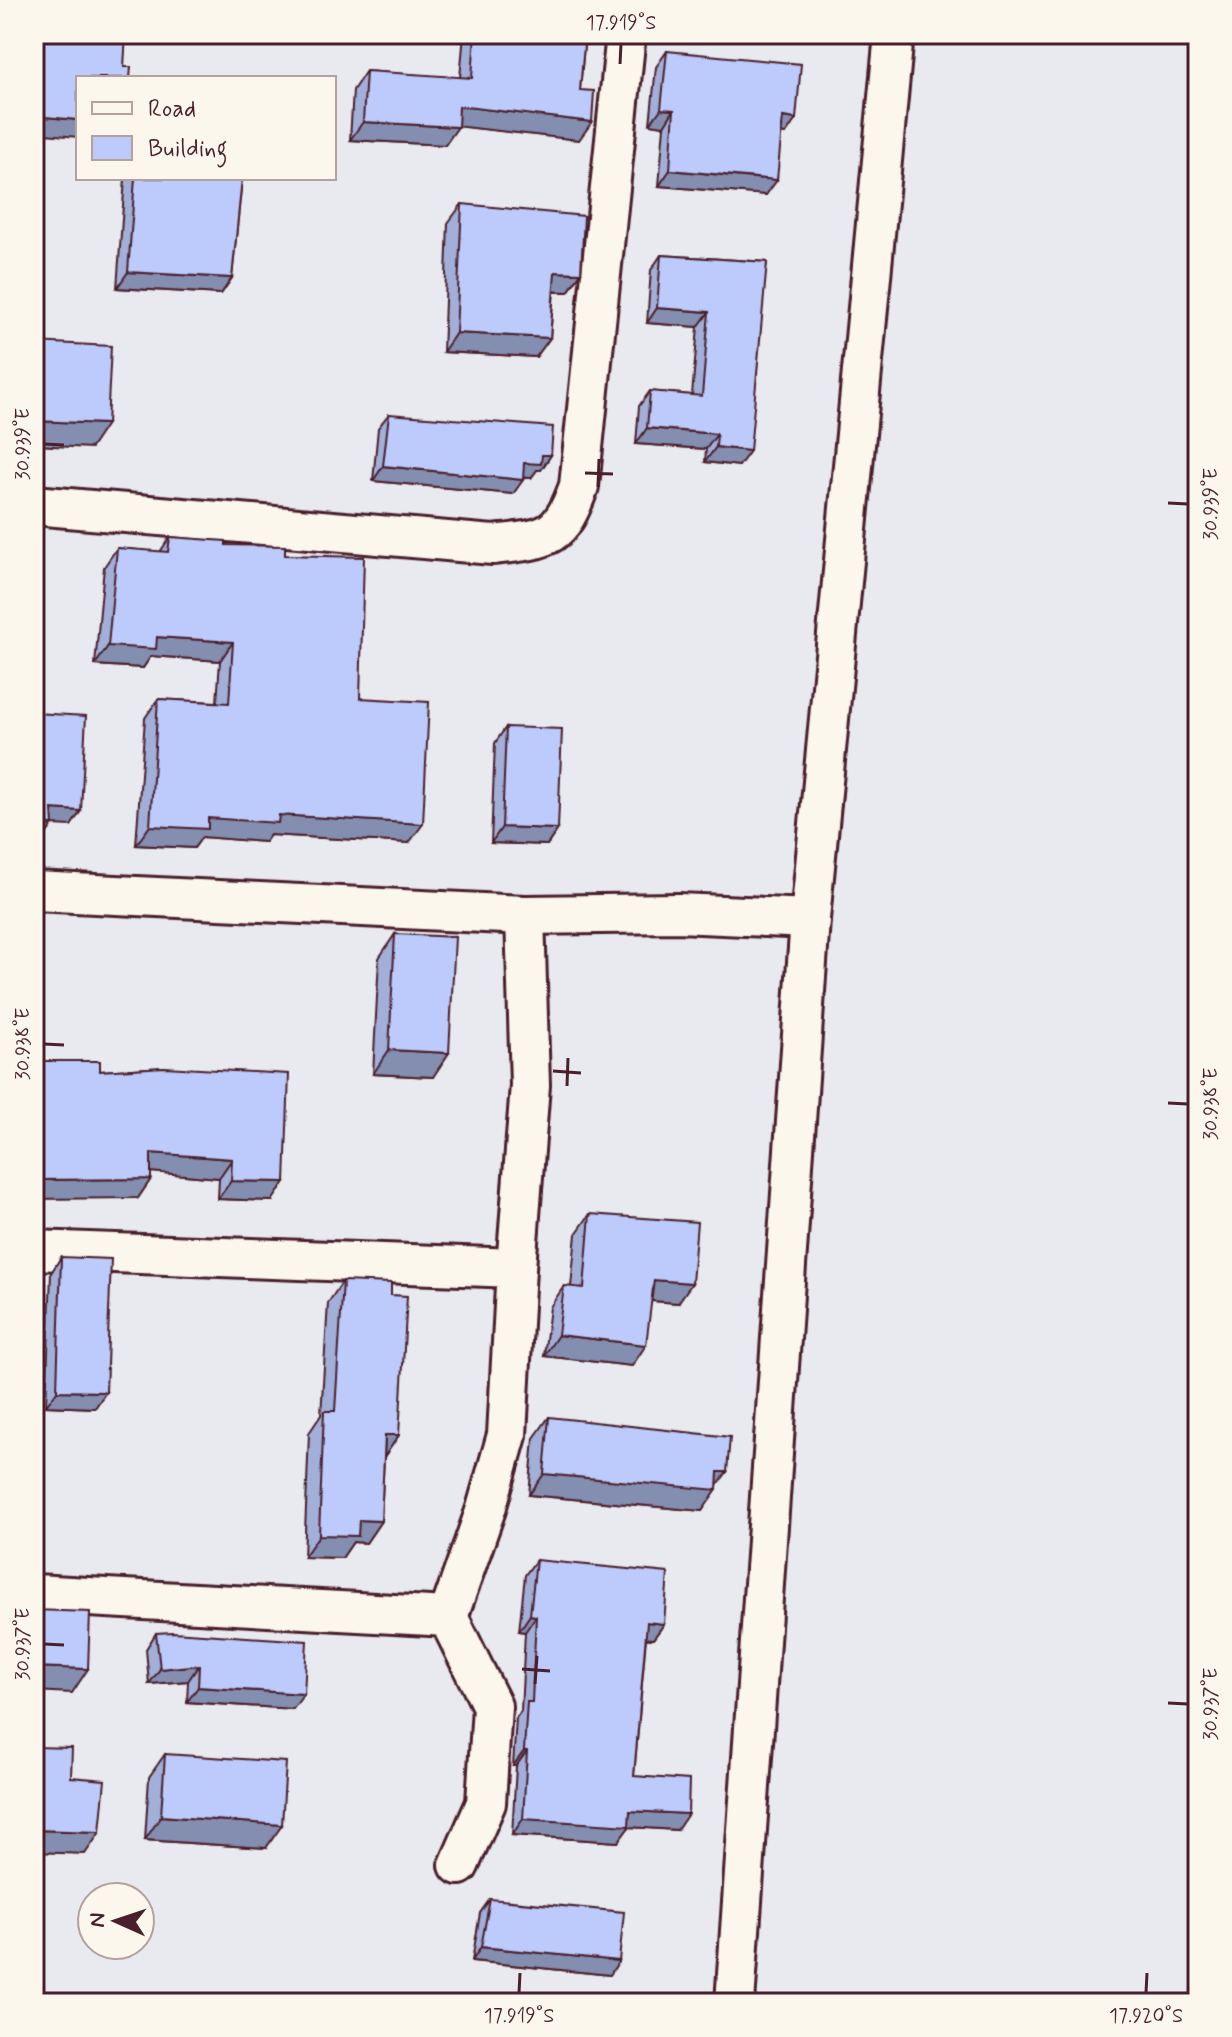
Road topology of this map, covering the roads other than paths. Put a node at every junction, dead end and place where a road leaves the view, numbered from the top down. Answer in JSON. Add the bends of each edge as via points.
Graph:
{"nodes":[{"id":1,"x":626,"y":34,"type":"edge"},
{"id":2,"x":894,"y":34,"type":"edge"},
{"id":3,"x":34,"y":505,"type":"edge"},
{"id":4,"x":34,"y":891,"type":"edge"},
{"id":5,"x":525,"y":915,"type":"junction"},
{"id":6,"x":810,"y":919,"type":"junction"},
{"id":7,"x":34,"y":1250,"type":"edge"},
{"id":8,"x":516,"y":1268,"type":"junction"},
{"id":9,"x":34,"y":1594,"type":"edge"},
{"id":10,"x":448,"y":1617,"type":"junction"},
{"id":11,"x":459,"y":1865,"type":"dead end"},
{"id":12,"x":735,"y":2003,"type":"edge"}],
"edges":[{"from":1,"to":3,"type":"street","via":[[579,486],[568,517],[543,539],[493,545]]},
{"from":2,"to":6,"type":"street"},
{"from":4,"to":5,"type":"street"},
{"from":5,"to":6,"type":"street","via":[[678,913]]},
{"from":5,"to":8,"type":"street","via":[[530,1085]]},
{"from":6,"to":12,"type":"street"},
{"from":7,"to":8,"type":"street"},
{"from":8,"to":10,"type":"street","via":[[507,1435]]},
{"from":9,"to":10,"type":"street"},
{"from":10,"to":11,"type":"street","via":[[492,1706],[486,1803]]}]}
